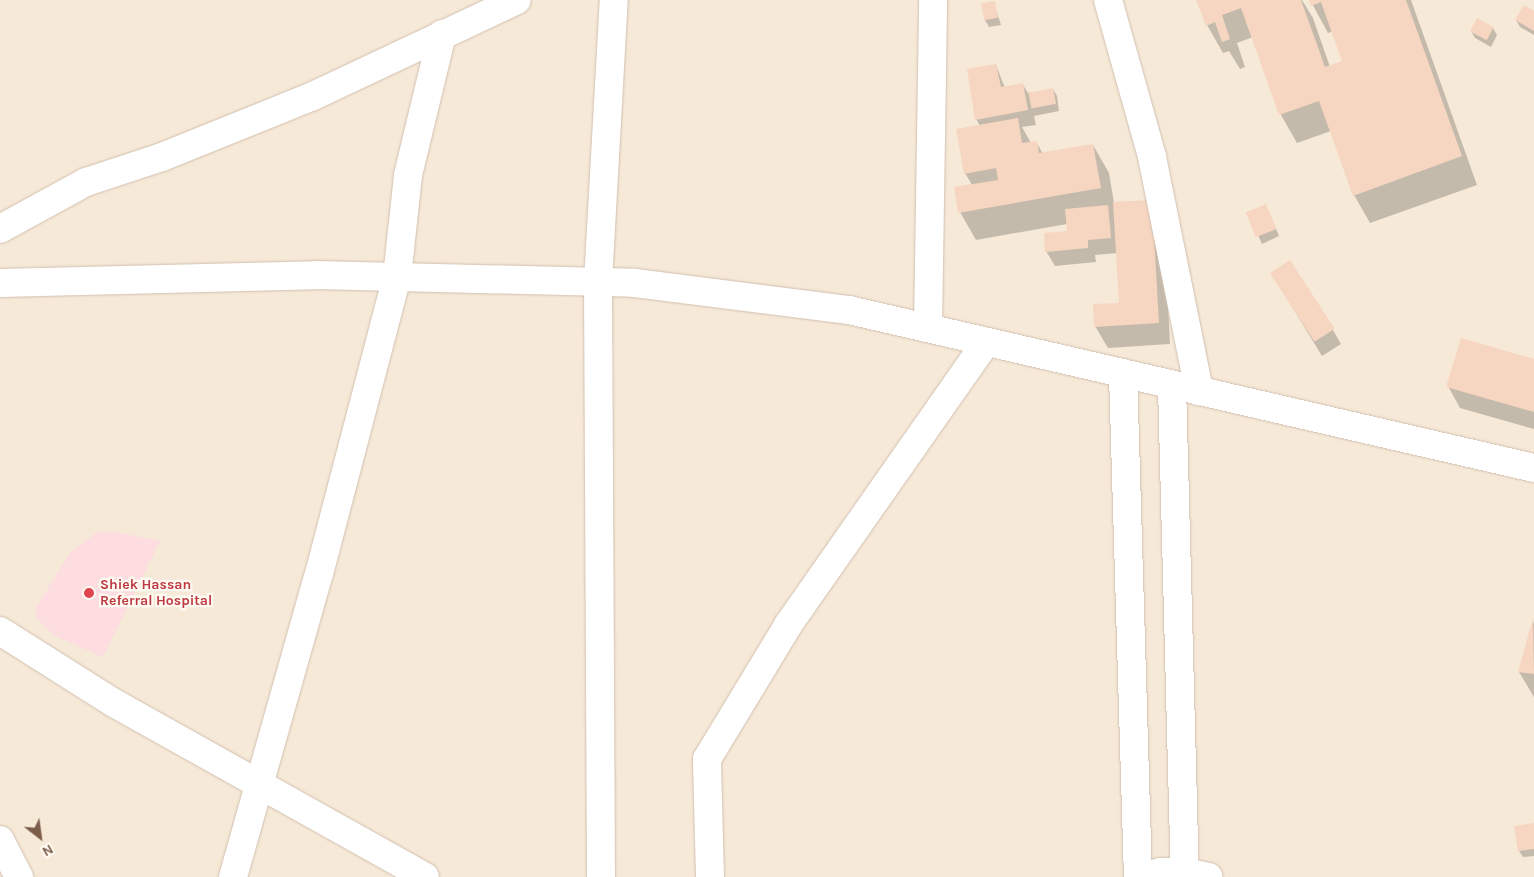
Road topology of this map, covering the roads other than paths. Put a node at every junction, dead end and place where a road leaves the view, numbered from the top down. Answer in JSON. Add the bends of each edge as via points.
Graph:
{"nodes":[{"id":1,"x":516,"y":0,"type":"edge"},
{"id":2,"x":614,"y":0,"type":"edge"},
{"id":3,"x":933,"y":0,"type":"edge"},
{"id":4,"x":1103,"y":1,"type":"edge"},
{"id":5,"x":442,"y":34,"type":"junction"},
{"id":6,"x":0,"y":229,"type":"edge"},
{"id":7,"x":397,"y":277,"type":"junction"},
{"id":8,"x":598,"y":282,"type":"junction"},
{"id":9,"x":0,"y":283,"type":"edge"},
{"id":10,"x":928,"y":328,"type":"junction"},
{"id":11,"x":986,"y":342,"type":"junction"},
{"id":12,"x":1123,"y":373,"type":"junction"},
{"id":13,"x":1172,"y":385,"type":"junction"},
{"id":14,"x":1199,"y":391,"type":"junction"},
{"id":15,"x":1534,"y":468,"type":"edge"},
{"id":16,"x":0,"y":631,"type":"edge"},
{"id":17,"x":260,"y":786,"type":"junction"},
{"id":18,"x":0,"y":840,"type":"edge"},
{"id":19,"x":1196,"y":874,"type":"edge"},
{"id":20,"x":19,"y":877,"type":"edge"},
{"id":21,"x":233,"y":877,"type":"edge"},
{"id":22,"x":425,"y":877,"type":"edge"},
{"id":23,"x":601,"y":877,"type":"edge"},
{"id":24,"x":710,"y":877,"type":"edge"},
{"id":25,"x":1138,"y":877,"type":"edge"}],
"edges":[{"from":1,"to":5,"type":"street"},
{"from":2,"to":8,"type":"street"},
{"from":3,"to":10,"type":"street"},
{"from":4,"to":14,"type":"street","via":[[1152,157]]},
{"from":5,"to":6,"type":"street","via":[[313,96],[162,158],[86,182]]},
{"from":5,"to":7,"type":"street","via":[[408,175]]},
{"from":7,"to":8,"type":"street"},
{"from":7,"to":9,"type":"street","via":[[126,278]]},
{"from":7,"to":17,"type":"street"},
{"from":8,"to":10,"type":"street","via":[[635,283],[849,310]]},
{"from":8,"to":23,"type":"street"},
{"from":10,"to":11,"type":"street"},
{"from":11,"to":12,"type":"street"},
{"from":11,"to":24,"type":"street","via":[[788,625],[707,759]]},
{"from":12,"to":13,"type":"street"},
{"from":12,"to":25,"type":"street"},
{"from":13,"to":14,"type":"street"},
{"from":13,"to":19,"type":"street"},
{"from":14,"to":15,"type":"street"},
{"from":16,"to":17,"type":"street","via":[[114,703]]},
{"from":17,"to":21,"type":"street"},
{"from":17,"to":22,"type":"street"},
{"from":18,"to":20,"type":"street"},
{"from":19,"to":25,"type":"street","via":[[1161,872]]}]}
